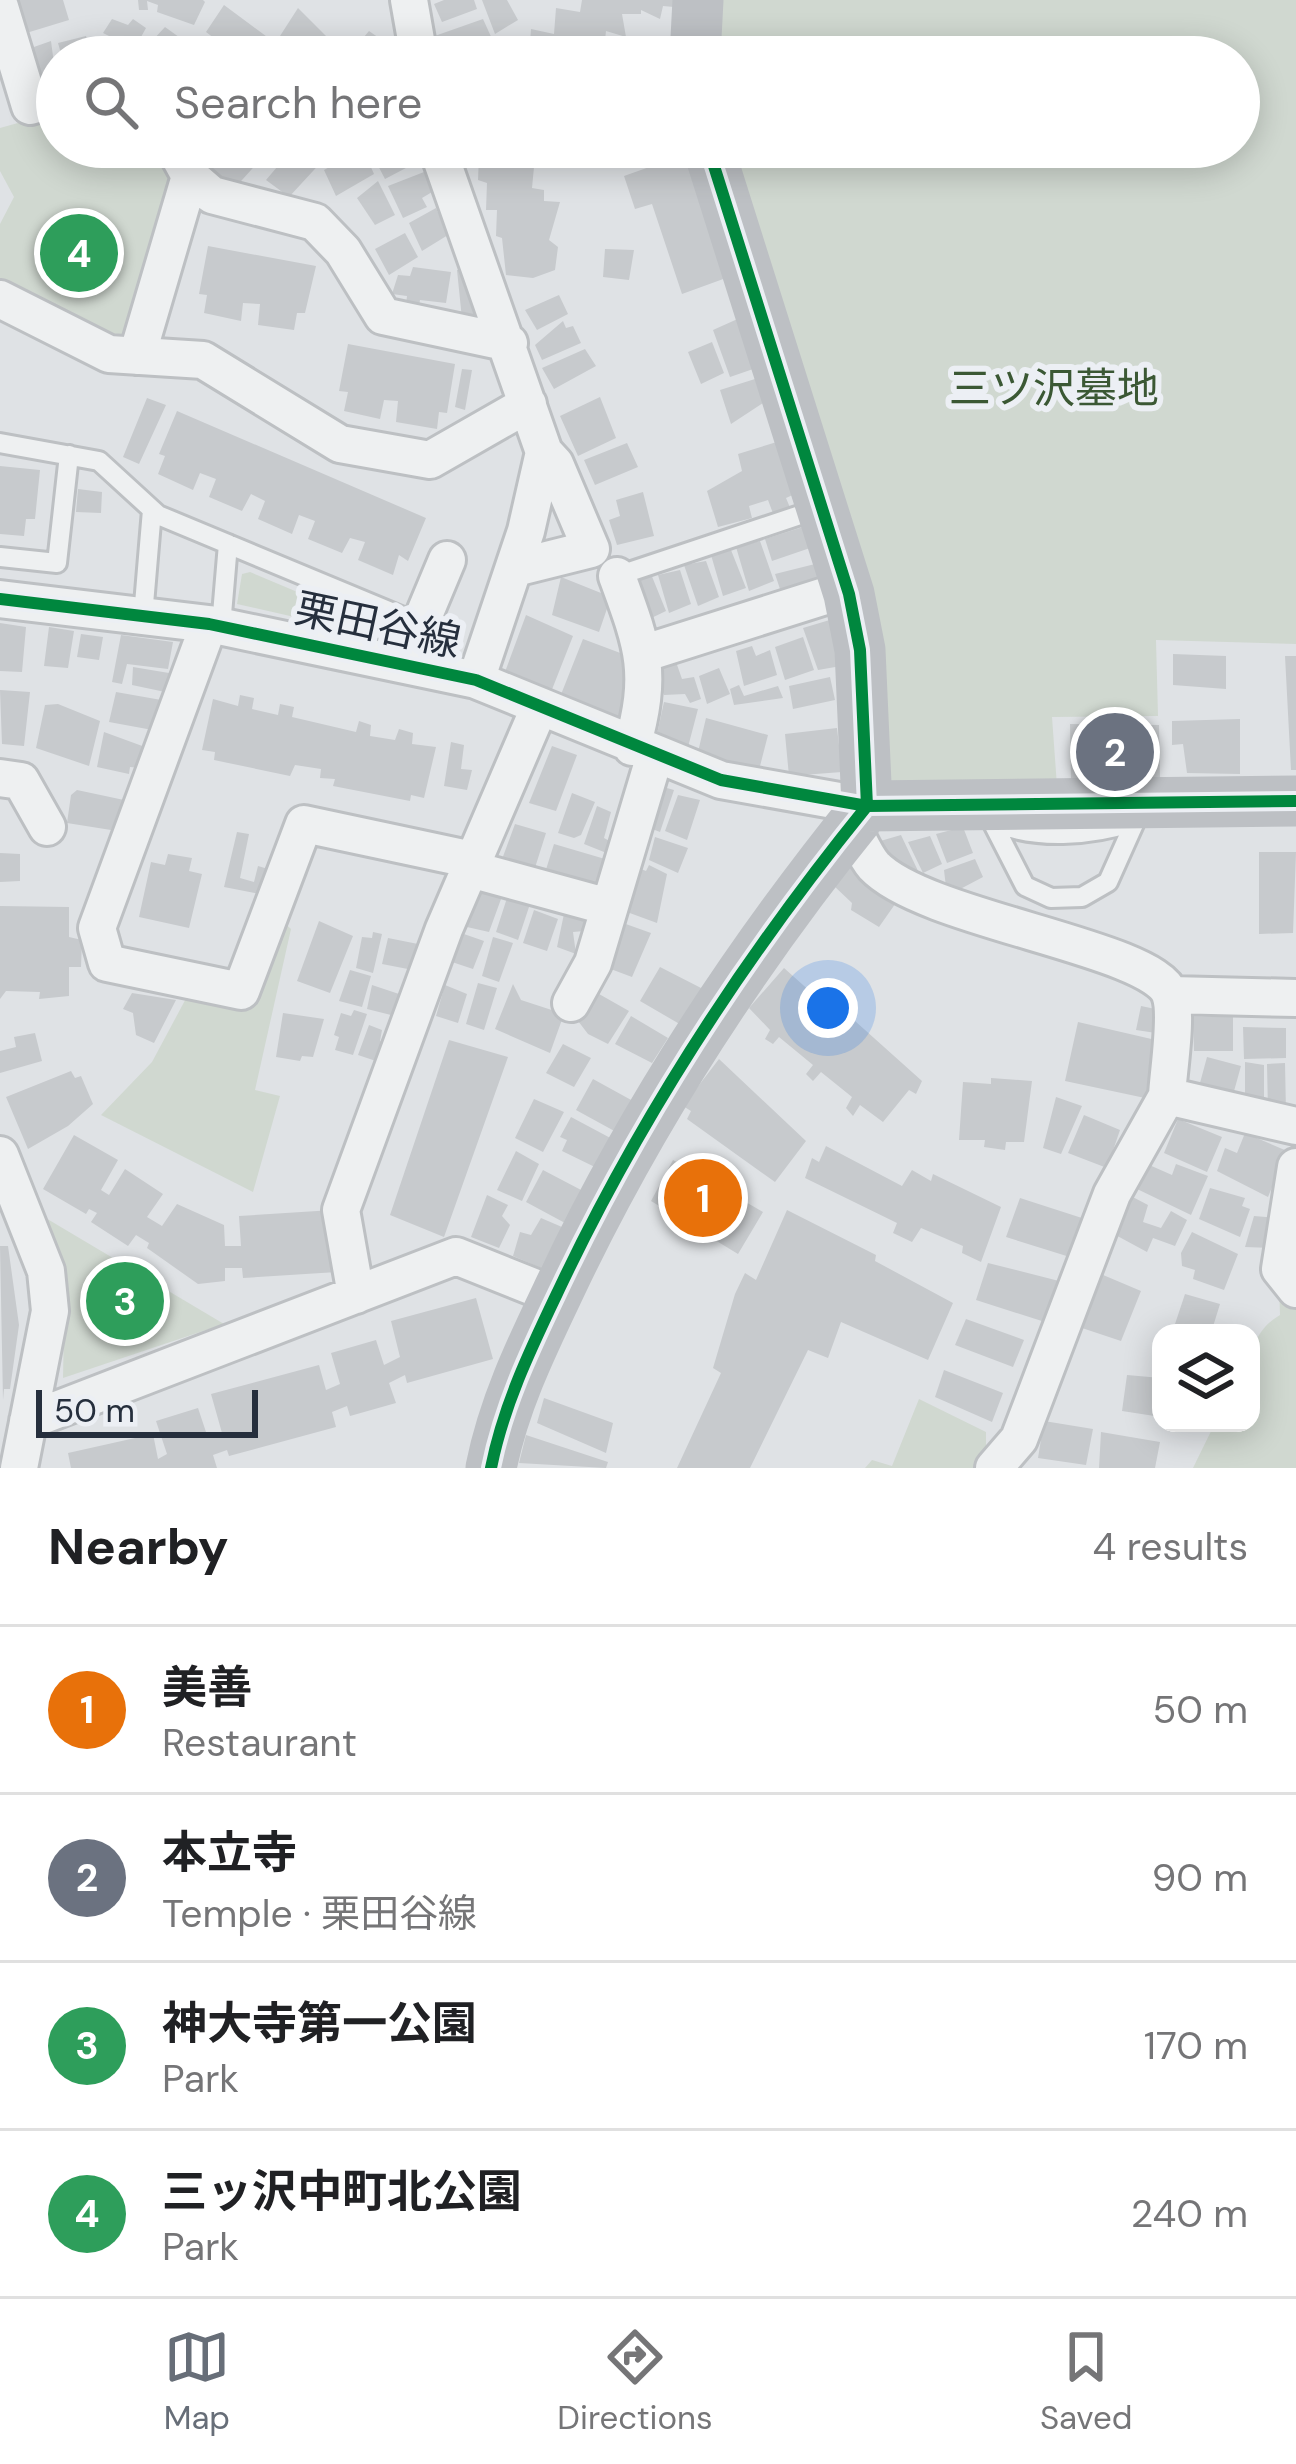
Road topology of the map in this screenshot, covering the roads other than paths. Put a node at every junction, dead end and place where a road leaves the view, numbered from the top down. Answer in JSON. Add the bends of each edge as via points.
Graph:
{"nodes":[{"id":1,"x":410,"y":0,"type":"edge"},
{"id":2,"x":698,"y":0,"type":"edge"},
{"id":3,"x":0,"y":7,"type":"edge"},
{"id":4,"x":416,"y":36,"type":"edge"},
{"id":5,"x":695,"y":36,"type":"edge"},
{"id":6,"x":36,"y":104,"type":"edge"},
{"id":7,"x":180,"y":168,"type":"edge"},
{"id":8,"x":188,"y":168,"type":"edge"},
{"id":9,"x":444,"y":168,"type":"edge"},
{"id":10,"x":715,"y":168,"type":"edge"},
{"id":11,"x":0,"y":298,"type":"edge"},
{"id":12,"x":509,"y":344,"type":"junction"},
{"id":13,"x":136,"y":356,"type":"junction"},
{"id":14,"x":528,"y":404,"type":"junction"},
{"id":15,"x":0,"y":443,"type":"edge"},
{"id":16,"x":544,"y":452,"type":"junction"},
{"id":17,"x":69,"y":455,"type":"junction"},
{"id":18,"x":823,"y":508,"type":"junction"},
{"id":19,"x":152,"y":510,"type":"junction"},
{"id":20,"x":228,"y":544,"type":"junction"},
{"id":21,"x":591,"y":548,"type":"junction"},
{"id":22,"x":0,"y":557,"type":"edge"},
{"id":23,"x":447,"y":560,"type":"dead end"},
{"id":24,"x":515,"y":568,"type":"junction"},
{"id":25,"x":617,"y":576,"type":"junction"},
{"id":26,"x":847,"y":589,"type":"junction"},
{"id":27,"x":0,"y":598,"type":"edge"},
{"id":28,"x":143,"y":616,"type":"junction"},
{"id":29,"x":421,"y":624,"type":"junction"},
{"id":30,"x":215,"y":625,"type":"junction"},
{"id":31,"x":642,"y":654,"type":"junction"},
{"id":32,"x":404,"y":663,"type":"junction"},
{"id":33,"x":476,"y":680,"type":"junction"},
{"id":34,"x":541,"y":706,"type":"junction"},
{"id":35,"x":643,"y":751,"type":"junction"},
{"id":36,"x":0,"y":778,"type":"edge"},
{"id":37,"x":1296,"y":802,"type":"edge"},
{"id":38,"x":1140,"y":811,"type":"junction"},
{"id":39,"x":988,"y":812,"type":"junction"},
{"id":40,"x":859,"y":816,"type":"junction"},
{"id":41,"x":47,"y":827,"type":"dead end"},
{"id":42,"x":471,"y":865,"type":"junction"},
{"id":43,"x":609,"y":908,"type":"junction"},
{"id":44,"x":1171,"y":995,"type":"junction"},
{"id":45,"x":1296,"y":998,"type":"edge"},
{"id":46,"x":571,"y":1003,"type":"dead end"},
{"id":47,"x":1167,"y":1096,"type":"junction"},
{"id":48,"x":1296,"y":1126,"type":"edge"},
{"id":49,"x":0,"y":1155,"type":"edge"},
{"id":50,"x":1296,"y":1167,"type":"edge"},
{"id":51,"x":1296,"y":1289,"type":"edge"},
{"id":52,"x":356,"y":1295,"type":"junction"},
{"id":53,"x":556,"y":1296,"type":"junction"},
{"id":54,"x":28,"y":1421,"type":"junction"},
{"id":55,"x":19,"y":1468,"type":"edge"},
{"id":56,"x":491,"y":1468,"type":"edge"},
{"id":57,"x":994,"y":1468,"type":"edge"}],
"edges":[{"from":1,"to":4,"type":"street"},
{"from":2,"to":5,"type":"street"},
{"from":3,"to":6,"type":"street","via":[[30,106]]},
{"from":7,"to":13,"type":"street"},
{"from":8,"to":12,"type":"street","via":[[212,196],[315,222],[344,251],[383,316]]},
{"from":9,"to":12,"type":"street"},
{"from":10,"to":18,"type":"street"},
{"from":11,"to":13,"type":"street","via":[[109,354]]},
{"from":12,"to":14,"type":"street"},
{"from":13,"to":14,"type":"street","via":[[203,360],[321,436],[430,460]]},
{"from":14,"to":16,"type":"street"},
{"from":15,"to":17,"type":"lane"},
{"from":16,"to":21,"type":"street"},
{"from":16,"to":24,"type":"street"},
{"from":17,"to":19,"type":"lane","via":[[99,460]]},
{"from":17,"to":22,"type":"lane","via":[[57,563]]},
{"from":18,"to":25,"type":"lane"},
{"from":18,"to":26,"type":"street"},
{"from":19,"to":20,"type":"lane"},
{"from":19,"to":28,"type":"lane"},
{"from":20,"to":29,"type":"lane"},
{"from":20,"to":30,"type":"lane"},
{"from":21,"to":24,"type":"street"},
{"from":21,"to":25,"type":"lane"},
{"from":23,"to":29,"type":"street"},
{"from":24,"to":33,"type":"street"},
{"from":25,"to":31,"type":"street"},
{"from":26,"to":31,"type":"street"},
{"from":26,"to":40,"type":"street","via":[[860,650]]},
{"from":27,"to":28,"type":"street","name":"栗田谷線"},
{"from":28,"to":30,"type":"street","name":"栗田谷線"},
{"from":29,"to":32,"type":"street"},
{"from":30,"to":32,"type":"street","name":"栗田谷線"},
{"from":30,"to":42,"type":"street","via":[[97,928],[106,963],[241,991],[304,824]]},
{"from":31,"to":35,"type":"street"},
{"from":32,"to":33,"type":"street","name":"栗田谷線"},
{"from":33,"to":34,"type":"street","name":"栗田谷線"},
{"from":34,"to":35,"type":"street","name":"栗田谷線"},
{"from":34,"to":42,"type":"street"},
{"from":35,"to":40,"type":"street","name":"栗田谷線"},
{"from":35,"to":43,"type":"street"},
{"from":36,"to":41,"type":"street","via":[[21,781]]},
{"from":37,"to":38,"type":"street"},
{"from":38,"to":39,"type":"street"},
{"from":38,"to":39,"type":"lane","via":[[1108,882],[1082,897],[1051,898],[1025,886]]},
{"from":39,"to":40,"type":"street"},
{"from":40,"to":44,"type":"street","via":[[874,866],[910,889],[1138,965]]},
{"from":40,"to":53,"type":"street","via":[[696,1037]]},
{"from":42,"to":43,"type":"street"},
{"from":42,"to":52,"type":"street","via":[[341,1210]]},
{"from":43,"to":46,"type":"street"},
{"from":44,"to":45,"type":"street"},
{"from":44,"to":47,"type":"street"},
{"from":47,"to":48,"type":"street"},
{"from":47,"to":57,"type":"street","via":[[1112,1194],[1018,1439]]},
{"from":49,"to":54,"type":"street","via":[[46,1271],[50,1311]]},
{"from":50,"to":51,"type":"street","via":[[1280,1269]]},
{"from":52,"to":53,"type":"street","via":[[456,1256]]},
{"from":52,"to":54,"type":"street"},
{"from":53,"to":56,"type":"street","via":[[500,1421]]},
{"from":54,"to":55,"type":"street"}]}
